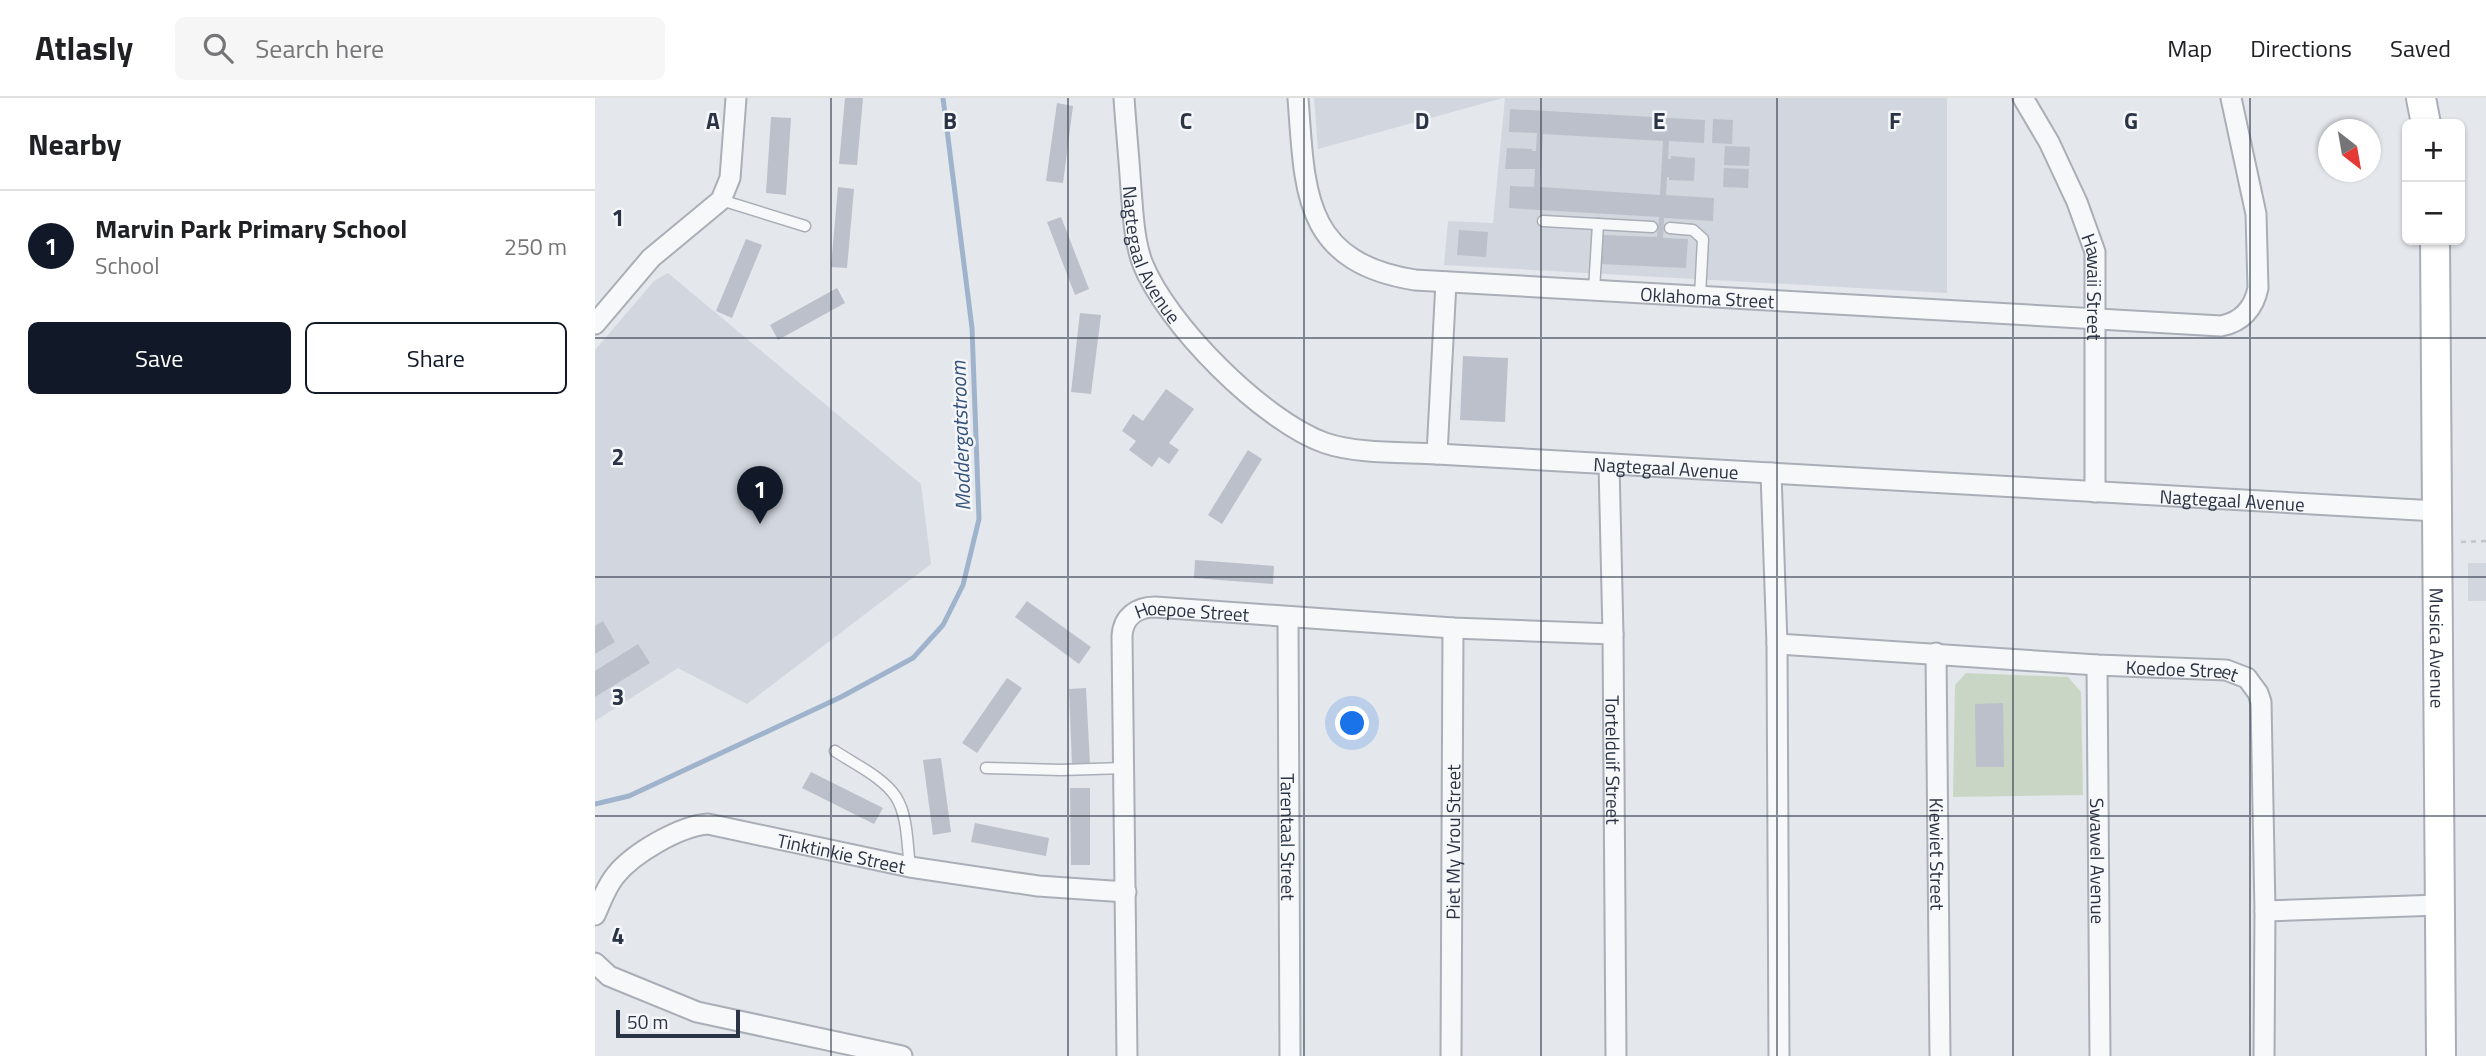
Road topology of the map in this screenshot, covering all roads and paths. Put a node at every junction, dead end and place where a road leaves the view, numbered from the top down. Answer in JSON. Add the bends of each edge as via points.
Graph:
{"nodes":[{"id":1,"x":736,"y":98,"type":"edge"},
{"id":2,"x":1124,"y":98,"type":"edge"},
{"id":3,"x":1298,"y":98,"type":"edge"},
{"id":4,"x":2023,"y":98,"type":"edge"},
{"id":5,"x":2231,"y":98,"type":"edge"},
{"id":6,"x":2421,"y":98,"type":"edge"},
{"id":7,"x":2425,"y":119,"type":"edge"},
{"id":8,"x":721,"y":200,"type":"junction"},
{"id":9,"x":1543,"y":221,"type":"dead end"},
{"id":10,"x":1598,"y":224,"type":"junction"},
{"id":11,"x":805,"y":226,"type":"dead end"},
{"id":12,"x":1652,"y":227,"type":"dead end"},
{"id":13,"x":1670,"y":228,"type":"dead end"},
{"id":14,"x":2434,"y":245,"type":"edge"},
{"id":15,"x":1446,"y":282,"type":"junction"},
{"id":16,"x":1594,"y":290,"type":"junction"},
{"id":17,"x":1700,"y":296,"type":"junction"},
{"id":18,"x":2097,"y":317,"type":"junction"},
{"id":19,"x":595,"y":324,"type":"edge"},
{"id":20,"x":1437,"y":454,"type":"junction"},
{"id":21,"x":1609,"y":464,"type":"junction"},
{"id":22,"x":1770,"y":473,"type":"junction"},
{"id":23,"x":2095,"y":492,"type":"junction"},
{"id":24,"x":2436,"y":512,"type":"junction"},
{"id":25,"x":1288,"y":618,"type":"junction"},
{"id":26,"x":1453,"y":628,"type":"junction"},
{"id":27,"x":1613,"y":634,"type":"junction"},
{"id":28,"x":1777,"y":643,"type":"junction"},
{"id":29,"x":1936,"y":653,"type":"junction"},
{"id":30,"x":2097,"y":665,"type":"junction"},
{"id":31,"x":835,"y":751,"type":"dead end"},
{"id":32,"x":986,"y":768,"type":"dead end"},
{"id":33,"x":1124,"y":768,"type":"junction"},
{"id":34,"x":910,"y":867,"type":"junction"},
{"id":35,"x":1126,"y":892,"type":"junction"},
{"id":36,"x":2439,"y":905,"type":"junction"},
{"id":37,"x":2265,"y":911,"type":"junction"},
{"id":38,"x":595,"y":915,"type":"edge"},
{"id":39,"x":595,"y":962,"type":"edge"},
{"id":40,"x":902,"y":1056,"type":"edge"},
{"id":41,"x":1127,"y":1056,"type":"edge"},
{"id":42,"x":1290,"y":1056,"type":"edge"},
{"id":43,"x":1451,"y":1056,"type":"edge"},
{"id":44,"x":1616,"y":1056,"type":"edge"},
{"id":45,"x":1779,"y":1056,"type":"edge"},
{"id":46,"x":1940,"y":1056,"type":"edge"},
{"id":47,"x":2100,"y":1056,"type":"edge"},
{"id":48,"x":2264,"y":1056,"type":"edge"},
{"id":49,"x":2441,"y":1056,"type":"edge"}],
"edges":[{"from":1,"to":8,"type":"street","via":[[730,178]]},
{"from":2,"to":20,"type":"street","name":"Nagtegaal Avenue","via":[[1138,247],[1155,287],[1196,343],[1256,399],[1317,439],[1348,447]]},
{"from":3,"to":15,"type":"street","name":"Oklahoma Street","via":[[1306,189],[1331,239],[1356,261],[1380,273]]},
{"from":4,"to":18,"type":"street","name":"Hawaii Street","via":[[2049,142],[2092,239]]},
{"from":5,"to":18,"type":"street","name":"Oklahoma Street","via":[[2254,204],[2259,272],[2256,300],[2240,319],[2221,326]]},
{"from":6,"to":7,"type":"street"},
{"from":8,"to":11,"type":"lane"},
{"from":8,"to":19,"type":"street","via":[[651,258]]},
{"from":9,"to":10,"type":"lane"},
{"from":10,"to":12,"type":"lane"},
{"from":10,"to":16,"type":"lane"},
{"from":13,"to":17,"type":"lane","via":[[1693,230],[1703,239]]},
{"from":14,"to":24,"type":"street","name":"Musica Avenue"},
{"from":15,"to":16,"type":"street","name":"Oklahoma Street"},
{"from":15,"to":20,"type":"street"},
{"from":16,"to":17,"type":"street","name":"Oklahoma Street"},
{"from":17,"to":18,"type":"street","name":"Oklahoma Street"},
{"from":18,"to":23,"type":"street","name":"Hawaii Street"},
{"from":20,"to":21,"type":"street","name":"Nagtegaal Avenue"},
{"from":21,"to":22,"type":"street","name":"Nagtegaal Avenue"},
{"from":21,"to":27,"type":"street","name":"Tortelduif Street"},
{"from":22,"to":23,"type":"street","name":"Nagtegaal Avenue"},
{"from":22,"to":28,"type":"street"},
{"from":23,"to":24,"type":"street","name":"Nagtegaal Avenue"},
{"from":24,"to":36,"type":"street","name":"Musica Avenue"},
{"from":25,"to":26,"type":"street","name":"Hoepoe Street"},
{"from":25,"to":33,"type":"street","name":"Hoepoe Street","via":[[1155,607],[1131,615],[1122,627]]},
{"from":25,"to":42,"type":"street","name":"Tarentaal Street"},
{"from":26,"to":27,"type":"street","name":"Hoepoe Street"},
{"from":26,"to":43,"type":"street","name":"Piet My Vrou Street"},
{"from":27,"to":44,"type":"street","name":"Tortelduif Street"},
{"from":28,"to":29,"type":"street","name":"Koedoe Street"},
{"from":28,"to":45,"type":"street"},
{"from":29,"to":30,"type":"street","name":"Koedoe Street"},
{"from":29,"to":46,"type":"street","name":"Kiewiet Street"},
{"from":30,"to":37,"type":"street","name":"Koedoe Street","via":[[2226,670],[2253,685],[2261,702]]},
{"from":30,"to":47,"type":"street","name":"Swawel Avenue"},
{"from":31,"to":34,"type":"lane","via":[[895,796]]},
{"from":32,"to":33,"type":"lane"},
{"from":33,"to":35,"type":"street","name":"Hoepoe Street"},
{"from":34,"to":35,"type":"street","name":"Tinktinkie Street","via":[[1045,887]]},
{"from":34,"to":38,"type":"street","name":"Tinktinkie Street","via":[[724,826],[695,825],[628,862],[613,878]]},
{"from":35,"to":41,"type":"street","name":"Hoepoe Street"},
{"from":36,"to":37,"type":"street"},
{"from":36,"to":49,"type":"street","name":"Musica Avenue"},
{"from":37,"to":48,"type":"street","name":"Koedoe Street"},
{"from":39,"to":40,"type":"street","via":[[610,976],[697,1012]]}]}
